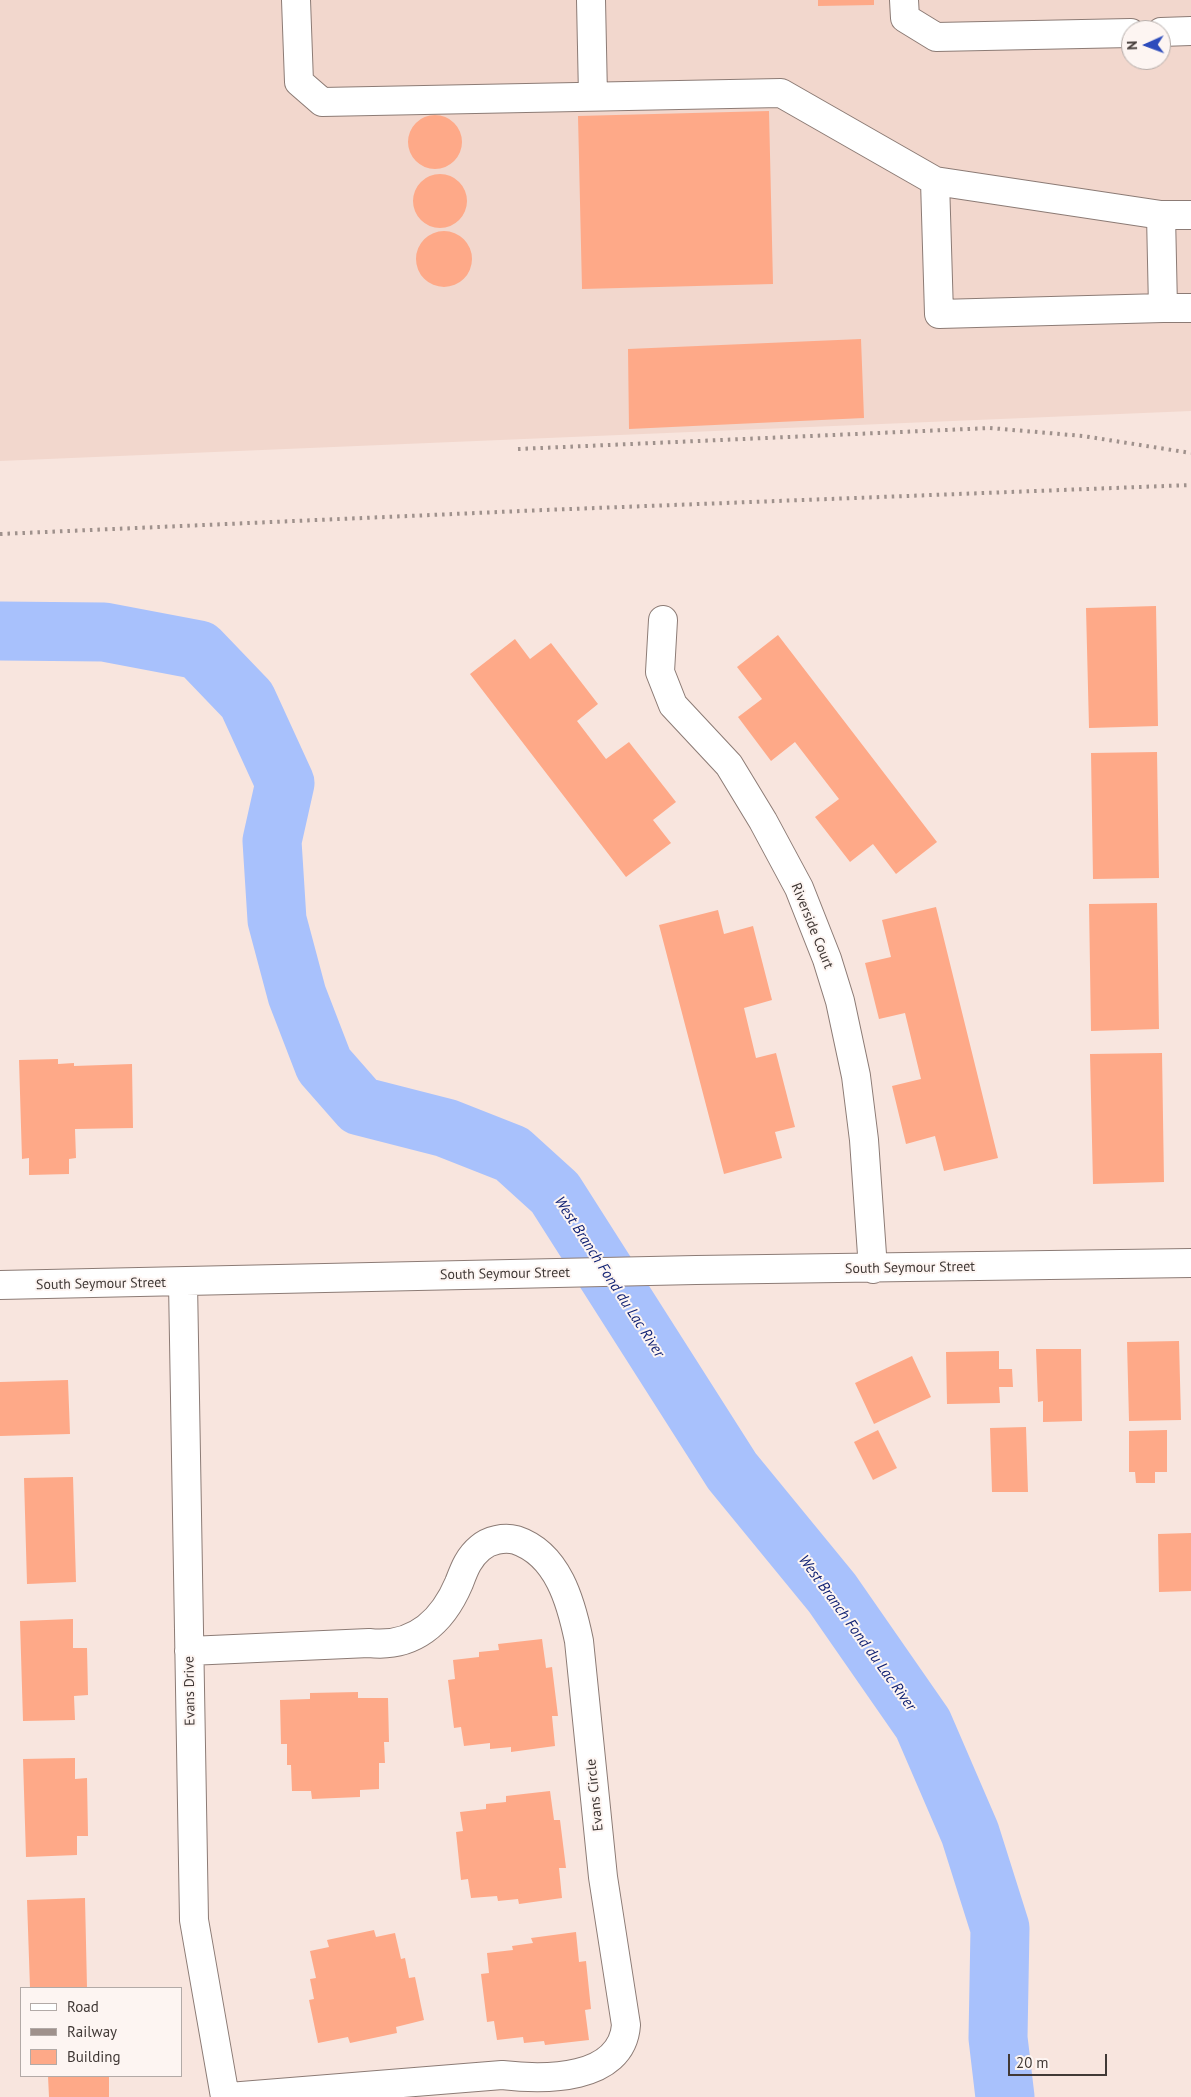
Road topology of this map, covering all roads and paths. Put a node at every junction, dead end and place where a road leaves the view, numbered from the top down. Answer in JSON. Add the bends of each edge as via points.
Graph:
{"nodes":[{"id":1,"x":296,"y":0,"type":"edge"},
{"id":2,"x":591,"y":0,"type":"edge"},
{"id":3,"x":904,"y":0,"type":"edge"},
{"id":4,"x":1191,"y":31,"type":"edge"},
{"id":5,"x":1121,"y":32,"type":"edge"},
{"id":6,"x":1171,"y":32,"type":"edge"},
{"id":7,"x":593,"y":96,"type":"junction"},
{"id":8,"x":935,"y":181,"type":"junction"},
{"id":9,"x":1161,"y":215,"type":"junction"},
{"id":10,"x":1191,"y":215,"type":"edge"},
{"id":11,"x":1163,"y":308,"type":"junction"},
{"id":12,"x":1191,"y":308,"type":"edge"},
{"id":13,"x":663,"y":620,"type":"dead end"},
{"id":14,"x":1191,"y":1263,"type":"edge"},
{"id":15,"x":872,"y":1269,"type":"junction"},
{"id":16,"x":183,"y":1282,"type":"junction"},
{"id":17,"x":0,"y":1285,"type":"edge"},
{"id":18,"x":189,"y":1650,"type":"junction"},
{"id":19,"x":225,"y":2097,"type":"edge"},
{"id":20,"x":229,"y":2097,"type":"edge"}],
"edges":[{"from":1,"to":7,"type":"street","via":[[299,82],[322,102]]},
{"from":2,"to":7,"type":"street"},
{"from":3,"to":5,"type":"street","via":[[905,18],[936,37]]},
{"from":4,"to":6,"type":"street"},
{"from":7,"to":8,"type":"street","via":[[781,93]]},
{"from":8,"to":9,"type":"street"},
{"from":8,"to":11,"type":"street","via":[[939,314]]},
{"from":9,"to":10,"type":"street"},
{"from":9,"to":11,"type":"street"},
{"from":11,"to":12,"type":"street"},
{"from":13,"to":15,"type":"street","name":"Riverside Court","via":[[660,672],[673,705],[728,765],[763,821],[798,888],[827,959],[840,1001],[856,1076],[864,1140]]},
{"from":14,"to":15,"type":"street","name":"South Seymour Street"},
{"from":15,"to":16,"type":"street","name":"South Seymour Street"},
{"from":16,"to":17,"type":"street","name":"South Seymour Street"},
{"from":16,"to":18,"type":"street","name":"Evans Drive"},
{"from":18,"to":19,"type":"street","name":"Evans Drive","via":[[194,1920]]},
{"from":18,"to":20,"type":"street","name":"Evans Circle","via":[[401,1642],[420,1633],[436,1619],[449,1602],[467,1563],[481,1547],[512,1539],[532,1547],[551,1566],[564,1590],[579,1641],[603,1877],[626,2025],[622,2046],[607,2061],[561,2076],[502,2075]]}]}
